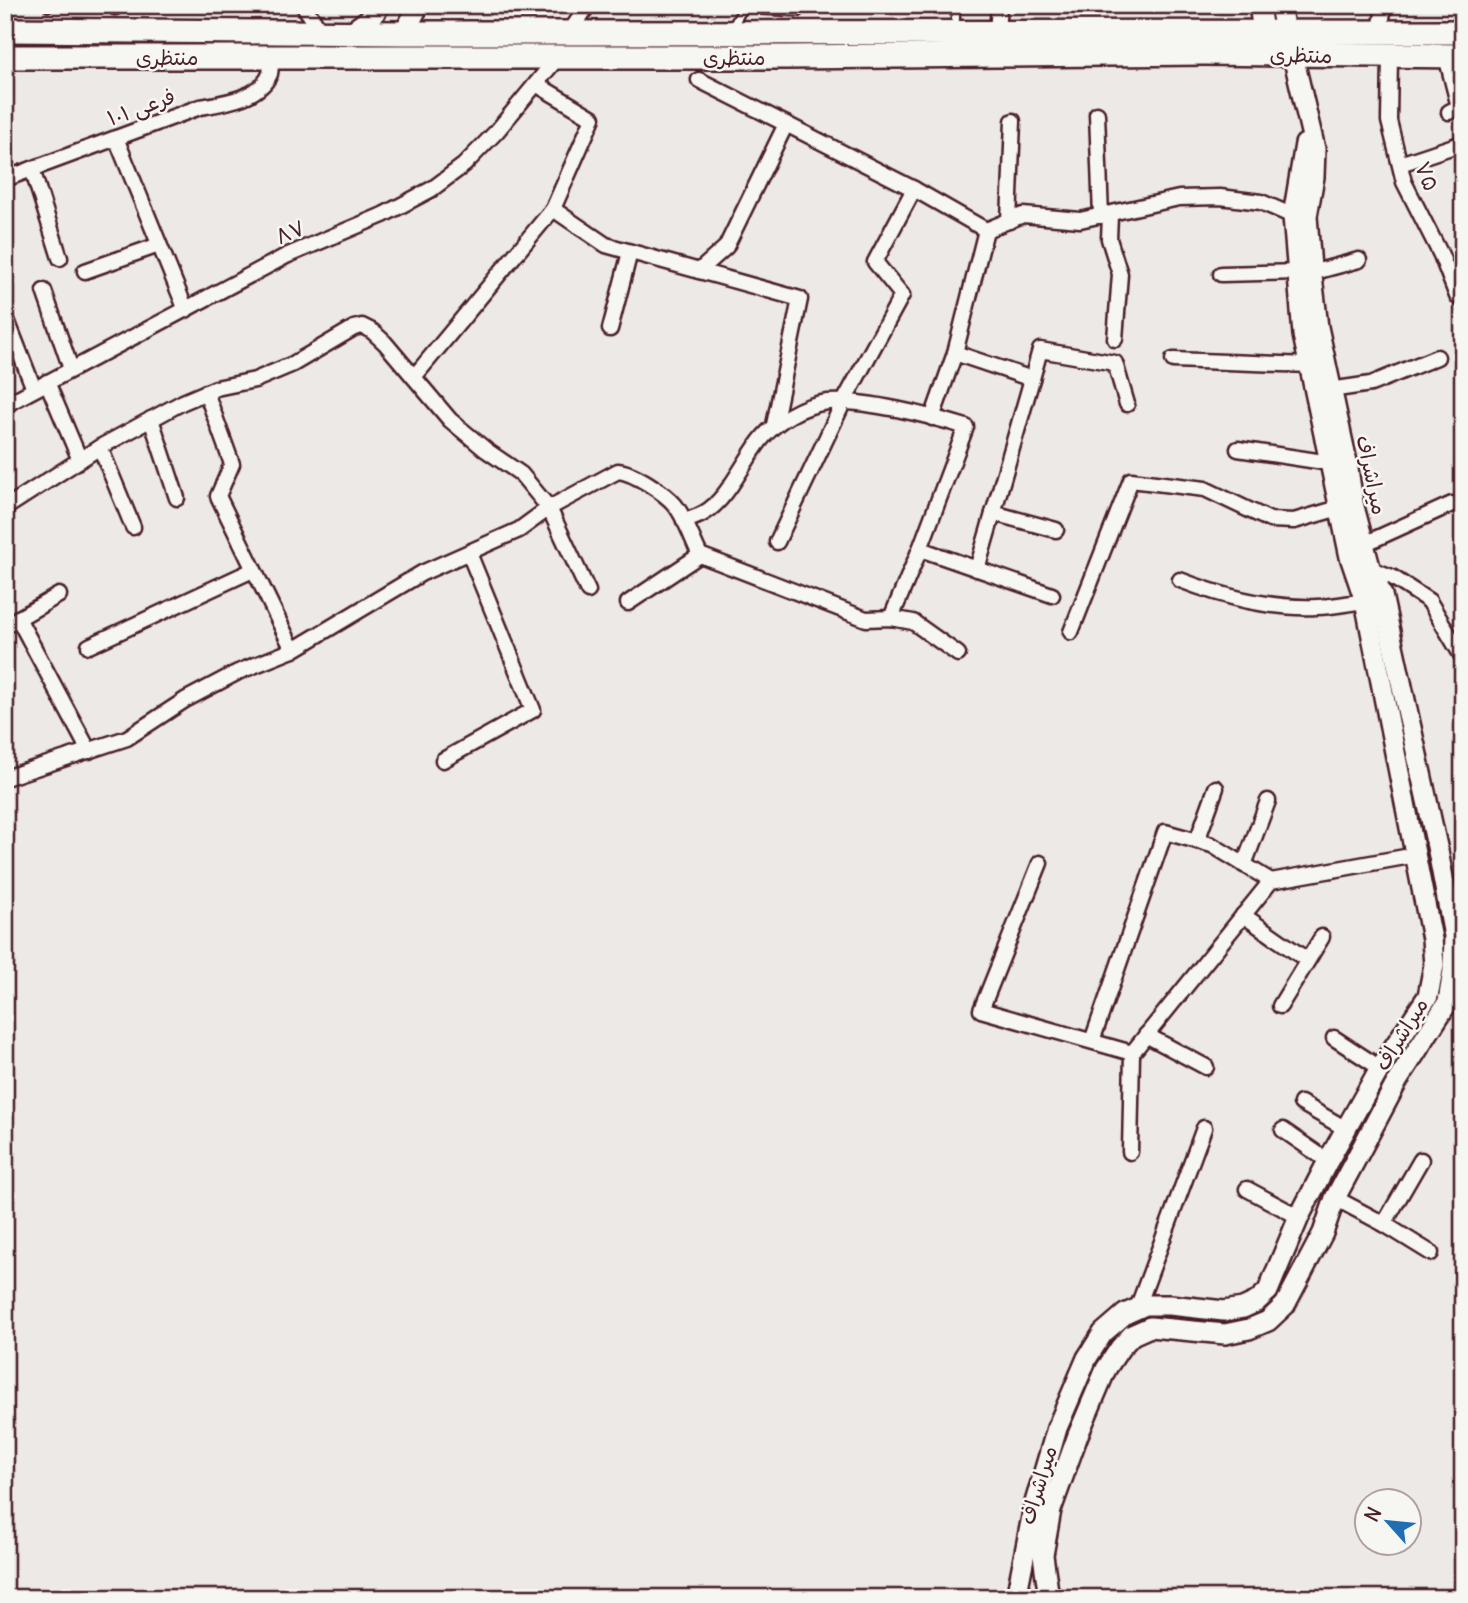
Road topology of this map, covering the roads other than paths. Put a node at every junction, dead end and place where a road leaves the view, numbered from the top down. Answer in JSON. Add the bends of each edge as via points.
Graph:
{"nodes":[{"id":1,"x":303,"y":5,"type":"edge"},
{"id":2,"x":380,"y":5,"type":"edge"},
{"id":3,"x":419,"y":5,"type":"edge"},
{"id":4,"x":588,"y":5,"type":"edge"},
{"id":5,"x":745,"y":5,"type":"edge"},
{"id":6,"x":956,"y":5,"type":"edge"},
{"id":7,"x":999,"y":5,"type":"edge"},
{"id":8,"x":1259,"y":5,"type":"edge"},
{"id":9,"x":1280,"y":5,"type":"edge"},
{"id":10,"x":1384,"y":5,"type":"edge"},
{"id":11,"x":5,"y":30,"type":"edge"},
{"id":12,"x":321,"y":32,"type":"junction"},
{"id":13,"x":351,"y":32,"type":"junction"},
{"id":14,"x":570,"y":32,"type":"junction"},
{"id":15,"x":729,"y":32,"type":"junction"},
{"id":16,"x":955,"y":32,"type":"junction"},
{"id":17,"x":997,"y":32,"type":"junction"},
{"id":18,"x":1274,"y":32,"type":"junction"},
{"id":19,"x":1380,"y":32,"type":"junction"},
{"id":20,"x":1413,"y":32,"type":"junction"},
{"id":21,"x":1463,"y":32,"type":"edge"},
{"id":22,"x":404,"y":33,"type":"junction"},
{"id":23,"x":1170,"y":43,"type":"junction"},
{"id":24,"x":1293,"y":56,"type":"junction"},
{"id":25,"x":1401,"y":56,"type":"junction"},
{"id":26,"x":1455,"y":56,"type":"edge"},
{"id":27,"x":5,"y":57,"type":"edge"},
{"id":28,"x":272,"y":57,"type":"junction"},
{"id":29,"x":558,"y":57,"type":"junction"},
{"id":30,"x":699,"y":80,"type":"dead end"},
{"id":31,"x":536,"y":84,"type":"junction"},
{"id":32,"x":1449,"y":112,"type":"dead end"},
{"id":33,"x":1097,"y":114,"type":"dead end"},
{"id":34,"x":1013,"y":121,"type":"dead end"},
{"id":35,"x":1310,"y":123,"type":"junction"},
{"id":36,"x":786,"y":124,"type":"junction"},
{"id":37,"x":116,"y":138,"type":"junction"},
{"id":38,"x":1463,"y":143,"type":"edge"},
{"id":39,"x":1400,"y":164,"type":"junction"},
{"id":40,"x":32,"y":169,"type":"junction"},
{"id":41,"x":5,"y":179,"type":"edge"},
{"id":42,"x":914,"y":190,"type":"junction"},
{"id":43,"x":553,"y":209,"type":"junction"},
{"id":44,"x":1106,"y":216,"type":"junction"},
{"id":45,"x":1293,"y":216,"type":"junction"},
{"id":46,"x":1009,"y":221,"type":"junction"},
{"id":47,"x":986,"y":230,"type":"junction"},
{"id":48,"x":159,"y":245,"type":"junction"},
{"id":49,"x":630,"y":252,"type":"junction"},
{"id":50,"x":60,"y":258,"type":"dead end"},
{"id":51,"x":1359,"y":260,"type":"dead end"},
{"id":52,"x":85,"y":271,"type":"dead end"},
{"id":53,"x":699,"y":271,"type":"junction"},
{"id":54,"x":1305,"y":273,"type":"junction"},
{"id":55,"x":1221,"y":274,"type":"dead end"},
{"id":56,"x":44,"y":291,"type":"dead end"},
{"id":57,"x":1463,"y":301,"type":"edge"},
{"id":58,"x":186,"y":310,"type":"junction"},
{"id":59,"x":5,"y":315,"type":"edge"},
{"id":60,"x":610,"y":329,"type":"dead end"},
{"id":61,"x":1115,"y":339,"type":"dead end"},
{"id":62,"x":955,"y":354,"type":"junction"},
{"id":63,"x":1437,"y":357,"type":"dead end"},
{"id":64,"x":1173,"y":360,"type":"dead end"},
{"id":65,"x":1310,"y":365,"type":"junction"},
{"id":66,"x":71,"y":369,"type":"junction"},
{"id":67,"x":414,"y":377,"type":"junction"},
{"id":68,"x":1031,"y":379,"type":"junction"},
{"id":69,"x":41,"y":386,"type":"junction"},
{"id":70,"x":1330,"y":390,"type":"junction"},
{"id":71,"x":206,"y":393,"type":"junction"},
{"id":72,"x":843,"y":403,"type":"junction"},
{"id":73,"x":1127,"y":404,"type":"dead end"},
{"id":74,"x":5,"y":405,"type":"edge"},
{"id":75,"x":932,"y":418,"type":"junction"},
{"id":76,"x":151,"y":419,"type":"junction"},
{"id":77,"x":774,"y":425,"type":"junction"},
{"id":78,"x":100,"y":447,"type":"junction"},
{"id":79,"x":1238,"y":449,"type":"dead end"},
{"id":80,"x":80,"y":460,"type":"junction"},
{"id":81,"x":1330,"y":463,"type":"junction"},
{"id":82,"x":177,"y":498,"type":"dead end"},
{"id":83,"x":1452,"y":504,"type":"dead end"},
{"id":84,"x":5,"y":508,"type":"edge"},
{"id":85,"x":1339,"y":508,"type":"junction"},
{"id":86,"x":549,"y":509,"type":"junction"},
{"id":87,"x":993,"y":513,"type":"junction"},
{"id":88,"x":684,"y":521,"type":"junction"},
{"id":89,"x":133,"y":527,"type":"dead end"},
{"id":90,"x":1056,"y":530,"type":"dead end"},
{"id":91,"x":777,"y":542,"type":"dead end"},
{"id":92,"x":1364,"y":544,"type":"junction"},
{"id":93,"x":920,"y":549,"type":"junction"},
{"id":94,"x":468,"y":553,"type":"junction"},
{"id":95,"x":700,"y":555,"type":"junction"},
{"id":96,"x":1362,"y":567,"type":"junction"},
{"id":97,"x":977,"y":569,"type":"junction"},
{"id":98,"x":253,"y":570,"type":"junction"},
{"id":99,"x":1180,"y":580,"type":"dead end"},
{"id":100,"x":588,"y":591,"type":"dead end"},
{"id":101,"x":59,"y":595,"type":"dead end"},
{"id":102,"x":1052,"y":595,"type":"dead end"},
{"id":103,"x":1365,"y":601,"type":"junction"},
{"id":104,"x":628,"y":603,"type":"dead end"},
{"id":105,"x":891,"y":618,"type":"junction"},
{"id":106,"x":12,"y":622,"type":"edge"},
{"id":107,"x":1071,"y":632,"type":"dead end"},
{"id":108,"x":89,"y":646,"type":"dead end"},
{"id":109,"x":293,"y":650,"type":"junction"},
{"id":110,"x":958,"y":654,"type":"dead end"},
{"id":111,"x":1463,"y":658,"type":"edge"},
{"id":112,"x":89,"y":751,"type":"junction"},
{"id":113,"x":443,"y":760,"type":"dead end"},
{"id":114,"x":5,"y":778,"type":"edge"},
{"id":115,"x":1216,"y":788,"type":"dead end"},
{"id":116,"x":1268,"y":801,"type":"dead end"},
{"id":117,"x":1198,"y":841,"type":"junction"},
{"id":118,"x":1416,"y":855,"type":"junction"},
{"id":119,"x":1040,"y":863,"type":"dead end"},
{"id":120,"x":1244,"y":864,"type":"junction"},
{"id":121,"x":1271,"y":881,"type":"junction"},
{"id":122,"x":1243,"y":915,"type":"junction"},
{"id":123,"x":1322,"y":937,"type":"dead end"},
{"id":124,"x":1434,"y":957,"type":"junction"},
{"id":125,"x":1307,"y":960,"type":"junction"},
{"id":126,"x":1458,"y":976,"type":"edge"},
{"id":127,"x":1280,"y":1006,"type":"dead end"},
{"id":128,"x":1146,"y":1035,"type":"junction"},
{"id":129,"x":1334,"y":1038,"type":"dead end"},
{"id":130,"x":1092,"y":1041,"type":"junction"},
{"id":131,"x":1132,"y":1053,"type":"junction"},
{"id":132,"x":1206,"y":1067,"type":"dead end"},
{"id":133,"x":1380,"y":1068,"type":"junction"},
{"id":134,"x":1301,"y":1104,"type":"dead end"},
{"id":135,"x":1203,"y":1128,"type":"dead end"},
{"id":136,"x":1283,"y":1130,"type":"dead end"},
{"id":137,"x":1337,"y":1145,"type":"junction"},
{"id":138,"x":1130,"y":1152,"type":"dead end"},
{"id":139,"x":1357,"y":1157,"type":"junction"},
{"id":140,"x":1421,"y":1160,"type":"dead end"},
{"id":141,"x":1247,"y":1189,"type":"dead end"},
{"id":142,"x":1335,"y":1198,"type":"junction"},
{"id":143,"x":1299,"y":1217,"type":"junction"},
{"id":144,"x":1384,"y":1224,"type":"junction"},
{"id":145,"x":1431,"y":1253,"type":"dead end"},
{"id":146,"x":1137,"y":1309,"type":"junction"},
{"id":147,"x":1016,"y":1598,"type":"edge"},
{"id":148,"x":1049,"y":1598,"type":"edge"}],
"edges":[{"from":1,"to":12,"type":"street"},
{"from":2,"to":13,"type":"street"},
{"from":3,"to":22,"type":"street"},
{"from":4,"to":14,"type":"street"},
{"from":5,"to":15,"type":"lane"},
{"from":6,"to":16,"type":"lane"},
{"from":7,"to":17,"type":"street"},
{"from":8,"to":18,"type":"street"},
{"from":9,"to":18,"type":"street"},
{"from":10,"to":19,"type":"street"},
{"from":11,"to":12,"type":"main road","name":"منتظری"},
{"from":12,"to":13,"type":"main road","name":"منتظری"},
{"from":13,"to":22,"type":"main road","name":"منتظری"},
{"from":14,"to":15,"type":"main road","name":"منتظری"},
{"from":14,"to":22,"type":"main road","name":"منتظری"},
{"from":15,"to":16,"type":"main road","name":"منتظری"},
{"from":16,"to":17,"type":"main road","name":"منتظری"},
{"from":17,"to":23,"type":"main road","name":"منتظری"},
{"from":18,"to":19,"type":"main road","name":"منتظری"},
{"from":18,"to":23,"type":"main road","name":"منتظری"},
{"from":19,"to":20,"type":"main road","name":"منتظری"},
{"from":20,"to":21,"type":"main road","name":"منتظری"},
{"from":20,"to":25,"type":"main road"},
{"from":23,"to":24,"type":"main road","name":"منتظری"},
{"from":23,"to":29,"type":"main road","name":"منتظری"},
{"from":24,"to":25,"type":"main road","name":"منتظری"},
{"from":24,"to":35,"type":"street","name":"میراشراف"},
{"from":25,"to":26,"type":"main road","name":"منتظری"},
{"from":25,"to":39,"type":"street","name":"۷۵","via":[[1389,121]]},
{"from":26,"to":32,"type":"street","via":[[1459,107]]},
{"from":27,"to":28,"type":"main road","name":"منتظری"},
{"from":28,"to":29,"type":"main road","name":"منتظری"},
{"from":28,"to":37,"type":"street","name":"فرعی ۱۰۱","via":[[270,74],[249,94]]},
{"from":29,"to":31,"type":"street","name":"۸۷"},
{"from":30,"to":36,"type":"street"},
{"from":31,"to":43,"type":"street","via":[[593,118]]},
{"from":31,"to":58,"type":"street","name":"۸۷","via":[[464,165],[432,189],[286,256]]},
{"from":33,"to":44,"type":"street"},
{"from":34,"to":46,"type":"street"},
{"from":35,"to":45,"type":"street","name":"میراشراف"},
{"from":35,"to":54,"type":"street","name":"میراشراف","via":[[1315,149]]},
{"from":36,"to":42,"type":"street"},
{"from":36,"to":53,"type":"street","via":[[726,247]]},
{"from":37,"to":40,"type":"street","name":"فرعی ۱۰۱"},
{"from":37,"to":48,"type":"street"},
{"from":38,"to":39,"type":"street"},
{"from":39,"to":57,"type":"street","name":"۷۵","via":[[1404,183]]},
{"from":40,"to":41,"type":"street","name":"فرعی ۱۰۱"},
{"from":40,"to":50,"type":"street"},
{"from":42,"to":47,"type":"street"},
{"from":42,"to":72,"type":"street","via":[[876,262],[902,295]]},
{"from":43,"to":49,"type":"street","via":[[606,245]]},
{"from":43,"to":67,"type":"street"},
{"from":44,"to":45,"type":"street","via":[[1179,198],[1220,197],[1261,202]]},
{"from":44,"to":46,"type":"street","via":[[1080,220],[1023,215]]},
{"from":44,"to":61,"type":"street","via":[[1120,274]]},
{"from":45,"to":54,"type":"street","name":"میراشراف"},
{"from":46,"to":47,"type":"street"},
{"from":47,"to":62,"type":"street"},
{"from":48,"to":52,"type":"street"},
{"from":48,"to":58,"type":"street"},
{"from":49,"to":53,"type":"street"},
{"from":49,"to":60,"type":"street"},
{"from":51,"to":54,"type":"street"},
{"from":53,"to":77,"type":"street","via":[[800,299]]},
{"from":54,"to":55,"type":"street"},
{"from":54,"to":65,"type":"street","name":"میراشراف","via":[[1304,335]]},
{"from":54,"to":70,"type":"street","name":"میراشراف"},
{"from":56,"to":66,"type":"street"},
{"from":58,"to":66,"type":"street","name":"۸۷"},
{"from":59,"to":69,"type":"street"},
{"from":62,"to":68,"type":"street"},
{"from":62,"to":75,"type":"street"},
{"from":63,"to":70,"type":"street","via":[[1371,384]]},
{"from":64,"to":65,"type":"street"},
{"from":65,"to":81,"type":"street","name":"میراشراف"},
{"from":66,"to":69,"type":"street","name":"۸۷"},
{"from":67,"to":71,"type":"street","via":[[385,343],[362,326],[256,380]]},
{"from":67,"to":86,"type":"street","via":[[450,420],[521,474]]},
{"from":68,"to":73,"type":"street","via":[[1040,350],[1115,363]]},
{"from":68,"to":87,"type":"street"},
{"from":69,"to":74,"type":"street","name":"۸۷"},
{"from":69,"to":80,"type":"street"},
{"from":70,"to":92,"type":"street","name":"میراشراف"},
{"from":71,"to":76,"type":"street"},
{"from":71,"to":98,"type":"street","via":[[232,464],[218,496]]},
{"from":72,"to":75,"type":"street"},
{"from":72,"to":77,"type":"street","via":[[827,402]]},
{"from":72,"to":91,"type":"street"},
{"from":75,"to":93,"type":"street","via":[[966,428]]},
{"from":76,"to":78,"type":"street"},
{"from":76,"to":82,"type":"street"},
{"from":77,"to":88,"type":"street","via":[[716,503]]},
{"from":78,"to":80,"type":"street"},
{"from":78,"to":89,"type":"street"},
{"from":79,"to":81,"type":"street"},
{"from":80,"to":84,"type":"street"},
{"from":81,"to":85,"type":"street","name":"میراشراف"},
{"from":83,"to":92,"type":"street"},
{"from":85,"to":96,"type":"street","name":"میراشراف"},
{"from":85,"to":107,"type":"street","via":[[1294,521],[1270,520],[1205,489],[1131,480]]},
{"from":86,"to":88,"type":"street","via":[[608,475],[626,471],[674,503]]},
{"from":86,"to":94,"type":"street","via":[[519,530]]},
{"from":86,"to":100,"type":"street"},
{"from":87,"to":90,"type":"street"},
{"from":87,"to":97,"type":"street"},
{"from":88,"to":95,"type":"street"},
{"from":92,"to":96,"type":"street","name":"میراشراف"},
{"from":93,"to":97,"type":"street"},
{"from":93,"to":105,"type":"street"},
{"from":94,"to":109,"type":"street","via":[[422,573]]},
{"from":94,"to":113,"type":"street","via":[[533,710]]},
{"from":95,"to":104,"type":"street"},
{"from":95,"to":105,"type":"street","via":[[866,619]]},
{"from":96,"to":103,"type":"street","name":"میراشراف"},
{"from":96,"to":111,"type":"street","via":[[1392,577],[1429,601]]},
{"from":96,"to":126,"type":"street","name":"میراشراف","via":[[1382,595],[1438,851]]},
{"from":97,"to":102,"type":"street"},
{"from":98,"to":108,"type":"street"},
{"from":98,"to":109,"type":"street"},
{"from":99,"to":103,"type":"street","via":[[1220,595],[1268,604],[1317,607]]},
{"from":101,"to":106,"type":"street"},
{"from":103,"to":118,"type":"street","name":"میراشراف"},
{"from":105,"to":110,"type":"street","via":[[912,622]]},
{"from":106,"to":112,"type":"street"},
{"from":109,"to":112,"type":"street","via":[[238,672],[127,738]]},
{"from":112,"to":114,"type":"street"},
{"from":115,"to":117,"type":"street"},
{"from":116,"to":120,"type":"street"},
{"from":117,"to":120,"type":"street"},
{"from":117,"to":130,"type":"street","via":[[1165,832]]},
{"from":118,"to":121,"type":"street"},
{"from":118,"to":124,"type":"street","name":"میراشراف"},
{"from":119,"to":130,"type":"street","via":[[981,1010]]},
{"from":120,"to":121,"type":"street"},
{"from":121,"to":122,"type":"street"},
{"from":122,"to":125,"type":"street"},
{"from":122,"to":128,"type":"street"},
{"from":123,"to":125,"type":"street"},
{"from":124,"to":126,"type":"street"},
{"from":124,"to":133,"type":"street","name":"میراشراف","via":[[1428,996]]},
{"from":125,"to":127,"type":"street"},
{"from":126,"to":139,"type":"street","name":"میراشراف","via":[[1448,1002],[1398,1080]]},
{"from":128,"to":131,"type":"street"},
{"from":128,"to":132,"type":"street"},
{"from":129,"to":133,"type":"street"},
{"from":130,"to":131,"type":"street"},
{"from":131,"to":138,"type":"street"},
{"from":133,"to":137,"type":"street","name":"میراشراف"},
{"from":134,"to":137,"type":"street"},
{"from":135,"to":146,"type":"street"},
{"from":136,"to":137,"type":"street"},
{"from":137,"to":139,"type":"street"},
{"from":137,"to":143,"type":"street","name":"میراشراف"},
{"from":139,"to":142,"type":"street","name":"میراشراف"},
{"from":140,"to":144,"type":"street"},
{"from":141,"to":143,"type":"street"},
{"from":142,"to":144,"type":"street"},
{"from":142,"to":148,"type":"street","name":"میراشراف","via":[[1323,1233],[1285,1305],[1268,1321],[1225,1334],[1150,1327],[1132,1335],[1120,1348],[1106,1368],[1051,1510],[1043,1555]]},
{"from":143,"to":146,"type":"street","name":"میراشراف","via":[[1268,1291],[1256,1302],[1224,1311],[1170,1305]]},
{"from":144,"to":145,"type":"street"},
{"from":146,"to":147,"type":"street","name":"میراشراف","via":[[1103,1333],[1087,1358],[1057,1428],[1034,1506]]}]}
